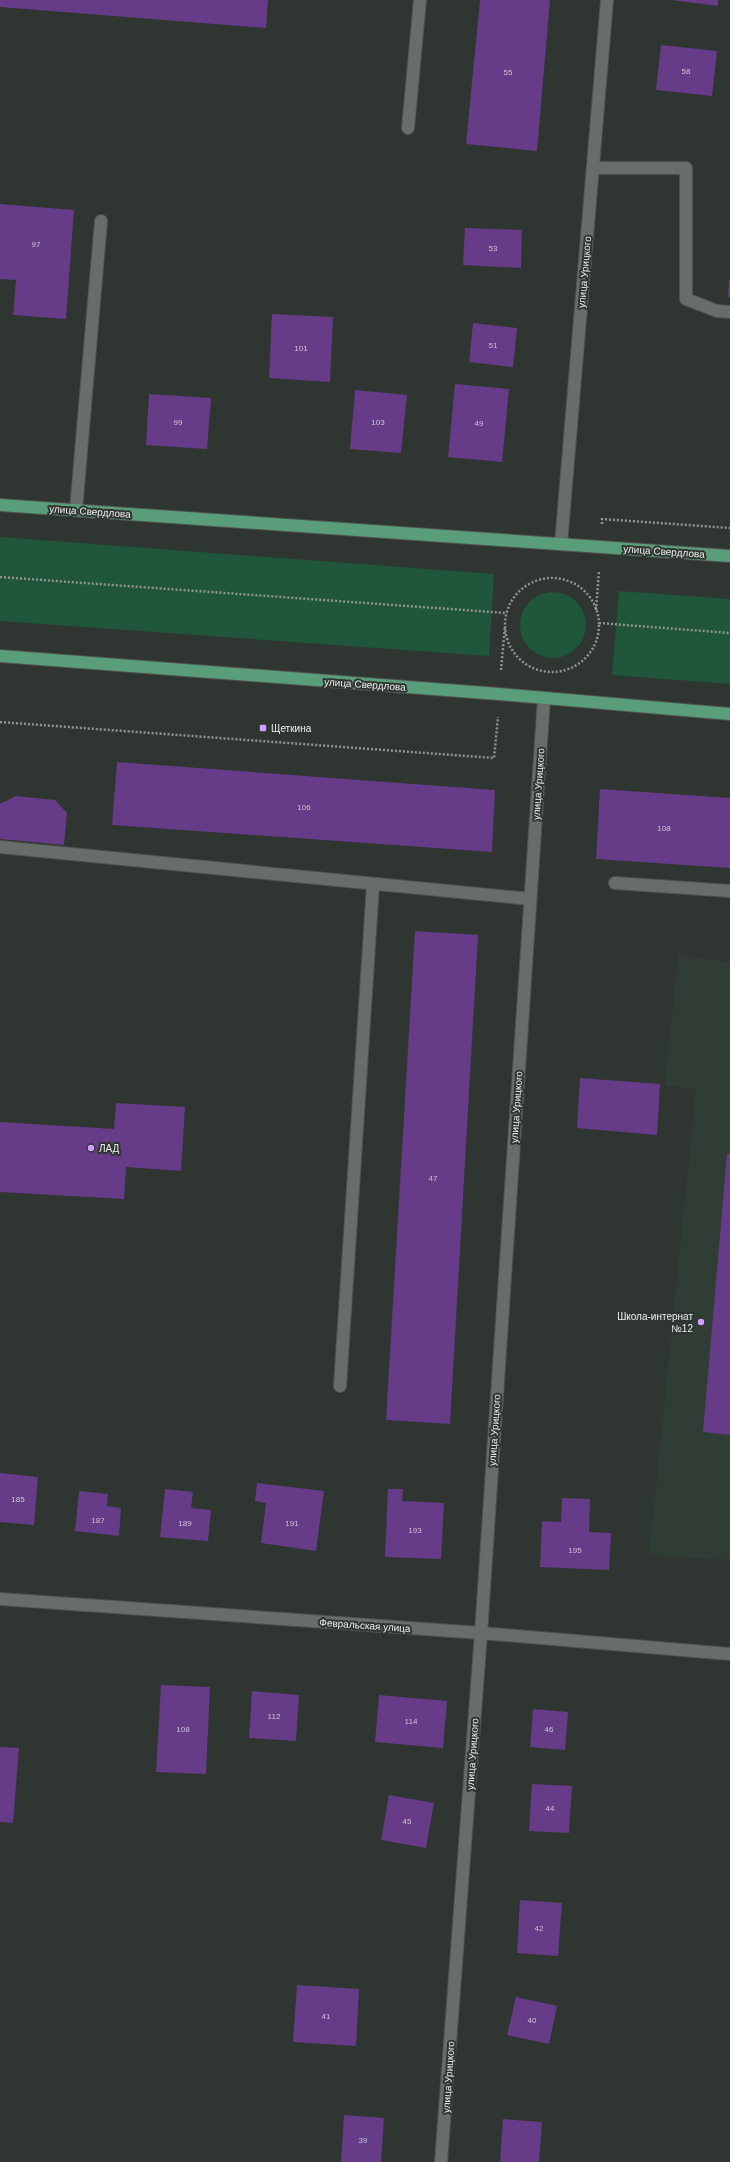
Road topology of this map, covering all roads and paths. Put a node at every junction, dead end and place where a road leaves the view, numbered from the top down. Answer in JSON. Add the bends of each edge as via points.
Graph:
{"nodes":[{"id":1,"x":420,"y":0,"type":"edge"},
{"id":2,"x":607,"y":0,"type":"edge"},
{"id":3,"x":408,"y":128,"type":"dead end"},
{"id":4,"x":593,"y":168,"type":"junction"},
{"id":5,"x":100,"y":221,"type":"dead end"},
{"id":6,"x":730,"y":312,"type":"edge"},
{"id":7,"x":0,"y":505,"type":"edge"},
{"id":8,"x":76,"y":510,"type":"junction"},
{"id":9,"x":561,"y":544,"type":"junction"},
{"id":10,"x":601,"y":547,"type":"junction"},
{"id":11,"x":730,"y":556,"type":"edge"},
{"id":12,"x":0,"y":577,"type":"edge"},
{"id":13,"x":596,"y":610,"type":"junction"},
{"id":14,"x":506,"y":613,"type":"junction"},
{"id":15,"x":599,"y":623,"type":"junction"},
{"id":16,"x":505,"y":626,"type":"junction"},
{"id":17,"x":730,"y":633,"type":"edge"},
{"id":18,"x":0,"y":656,"type":"edge"},
{"id":19,"x":499,"y":694,"type":"junction"},
{"id":20,"x":544,"y":698,"type":"junction"},
{"id":21,"x":730,"y":714,"type":"edge"},
{"id":22,"x":0,"y":722,"type":"edge"},
{"id":23,"x":0,"y":847,"type":"edge"},
{"id":24,"x":615,"y":883,"type":"dead end"},
{"id":25,"x":373,"y":885,"type":"junction"},
{"id":26,"x":730,"y":891,"type":"edge"},
{"id":27,"x":530,"y":899,"type":"junction"},
{"id":28,"x":340,"y":1386,"type":"dead end"},
{"id":29,"x":0,"y":1599,"type":"edge"},
{"id":30,"x":481,"y":1633,"type":"junction"},
{"id":31,"x":730,"y":1654,"type":"edge"},
{"id":32,"x":441,"y":2162,"type":"edge"}],
"edges":[{"from":1,"to":3,"type":"street"},
{"from":2,"to":4,"type":"street","name":"улица Урицкого"},
{"from":4,"to":6,"type":"street","via":[[686,168],[686,299],[717,312]]},
{"from":4,"to":9,"type":"street","name":"улица Урицкого"},
{"from":5,"to":8,"type":"street"},
{"from":7,"to":8,"type":"main road","name":"улица Свердлова"},
{"from":8,"to":9,"type":"main road","name":"улица Свердлова"},
{"from":9,"to":10,"type":"main road","name":"улица Свердлова"},
{"from":10,"to":11,"type":"main road","name":"улица Свердлова"},
{"from":10,"to":13,"type":"path"},
{"from":12,"to":14,"type":"path"},
{"from":13,"to":14,"type":"path","via":[[590,598],[570,581],[543,578],[519,590]]},
{"from":13,"to":15,"type":"path"},
{"from":14,"to":16,"type":"path"},
{"from":15,"to":16,"type":"path","via":[[598,636],[584,659],[573,667],[560,671],[534,668],[522,661],[513,652],[507,640]]},
{"from":15,"to":17,"type":"path"},
{"from":16,"to":19,"type":"path"},
{"from":18,"to":19,"type":"main road","name":"улица Свердлова"},
{"from":19,"to":20,"type":"main road","name":"улица Свердлова"},
{"from":19,"to":22,"type":"path","via":[[494,758]]},
{"from":20,"to":21,"type":"main road","name":"улица Свердлова"},
{"from":20,"to":27,"type":"street","name":"улица Урицкого"},
{"from":23,"to":25,"type":"street"},
{"from":24,"to":26,"type":"street"},
{"from":25,"to":27,"type":"street"},
{"from":25,"to":28,"type":"street"},
{"from":27,"to":30,"type":"street","name":"улица Урицкого"},
{"from":29,"to":30,"type":"street","name":"Февральская улица"},
{"from":30,"to":31,"type":"street","name":"Февральская улица"},
{"from":30,"to":32,"type":"street","name":"улица Урицкого"}]}
